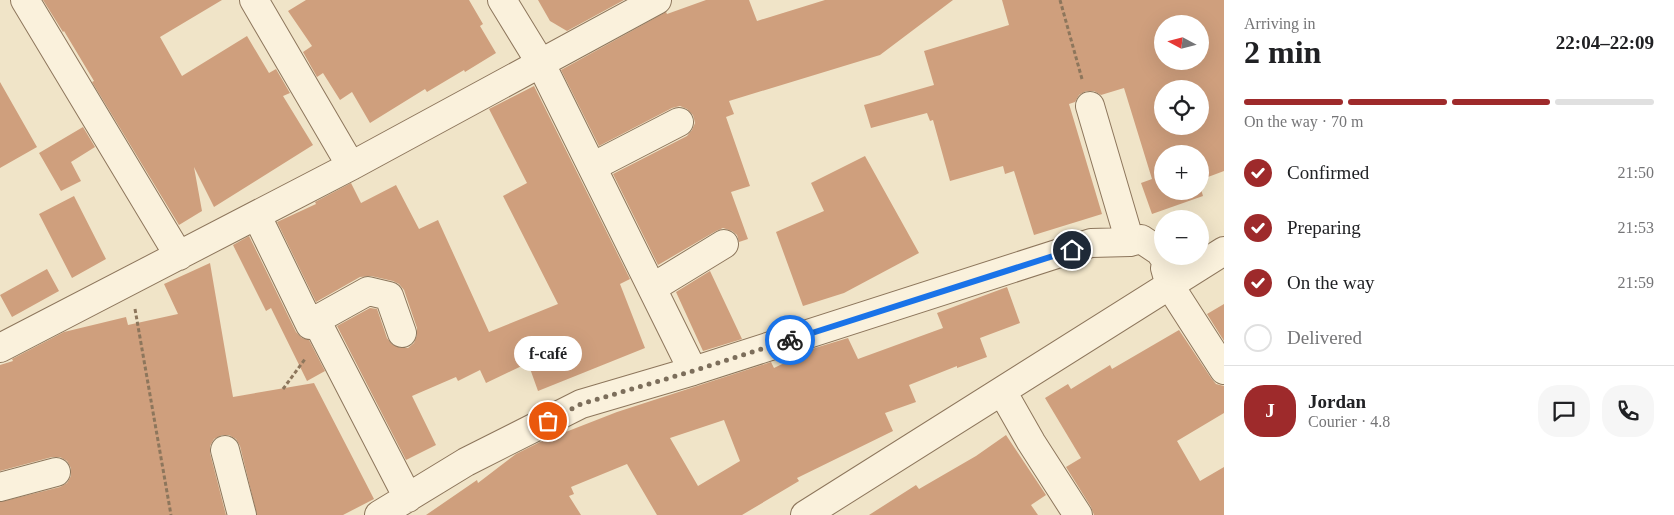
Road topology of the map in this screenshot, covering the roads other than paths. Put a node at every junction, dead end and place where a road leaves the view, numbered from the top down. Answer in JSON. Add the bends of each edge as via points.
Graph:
{"nodes":[{"id":1,"x":25,"y":0,"type":"edge"},
{"id":2,"x":254,"y":0,"type":"edge"},
{"id":3,"x":502,"y":0,"type":"edge"},
{"id":4,"x":657,"y":0,"type":"edge"},
{"id":5,"x":540,"y":62,"type":"junction"},
{"id":6,"x":1090,"y":106,"type":"road end"},
{"id":7,"x":678,"y":122,"type":"dead end"},
{"id":8,"x":351,"y":166,"type":"junction"},
{"id":9,"x":592,"y":167,"type":"junction"},
{"id":10,"x":257,"y":216,"type":"junction"},
{"id":11,"x":1130,"y":242,"type":"junction"},
{"id":12,"x":724,"y":244,"type":"dead end"},
{"id":13,"x":1154,"y":248,"type":"edge"},
{"id":14,"x":1224,"y":251,"type":"edge"},
{"id":15,"x":179,"y":256,"type":"junction"},
{"id":16,"x":1165,"y":265,"type":"edge"},
{"id":17,"x":1170,"y":286,"type":"junction"},
{"id":18,"x":652,"y":288,"type":"junction"},
{"id":19,"x":316,"y":320,"type":"junction"},
{"id":20,"x":402,"y":333,"type":"dead end"},
{"id":21,"x":1,"y":344,"type":"edge"},
{"id":22,"x":1224,"y":370,"type":"edge"},
{"id":23,"x":693,"y":371,"type":"junction"},
{"id":24,"x":1002,"y":391,"type":"junction"},
{"id":25,"x":225,"y":450,"type":"dead end"},
{"id":26,"x":56,"y":472,"type":"dead end"},
{"id":27,"x":0,"y":487,"type":"edge"},
{"id":28,"x":408,"y":498,"type":"junction"},
{"id":29,"x":820,"y":511,"type":"edge"},
{"id":30,"x":242,"y":515,"type":"edge"},
{"id":31,"x":379,"y":515,"type":"edge"},
{"id":32,"x":1078,"y":515,"type":"edge"}],
"edges":[{"from":1,"to":15,"type":"street"},
{"from":2,"to":8,"type":"street"},
{"from":3,"to":5,"type":"street"},
{"from":4,"to":5,"type":"street"},
{"from":5,"to":8,"type":"street"},
{"from":5,"to":9,"type":"street"},
{"from":6,"to":11,"type":"street"},
{"from":7,"to":9,"type":"street"},
{"from":8,"to":10,"type":"street"},
{"from":9,"to":18,"type":"street"},
{"from":10,"to":15,"type":"street"},
{"from":10,"to":19,"type":"street","via":[[310,325]]},
{"from":11,"to":13,"type":"street","via":[[1141,239]]},
{"from":11,"to":23,"type":"street","via":[[1091,243]]},
{"from":12,"to":18,"type":"street"},
{"from":14,"to":17,"type":"street"},
{"from":15,"to":21,"type":"street"},
{"from":16,"to":17,"type":"street"},
{"from":17,"to":22,"type":"street"},
{"from":17,"to":24,"type":"street"},
{"from":18,"to":23,"type":"street"},
{"from":19,"to":20,"type":"street","via":[[368,291],[389,296]]},
{"from":19,"to":28,"type":"street"},
{"from":23,"to":28,"type":"street","via":[[581,404],[466,462]]},
{"from":24,"to":29,"type":"street"},
{"from":24,"to":32,"type":"street"},
{"from":25,"to":30,"type":"street"},
{"from":26,"to":27,"type":"street"},
{"from":28,"to":31,"type":"street"}]}
